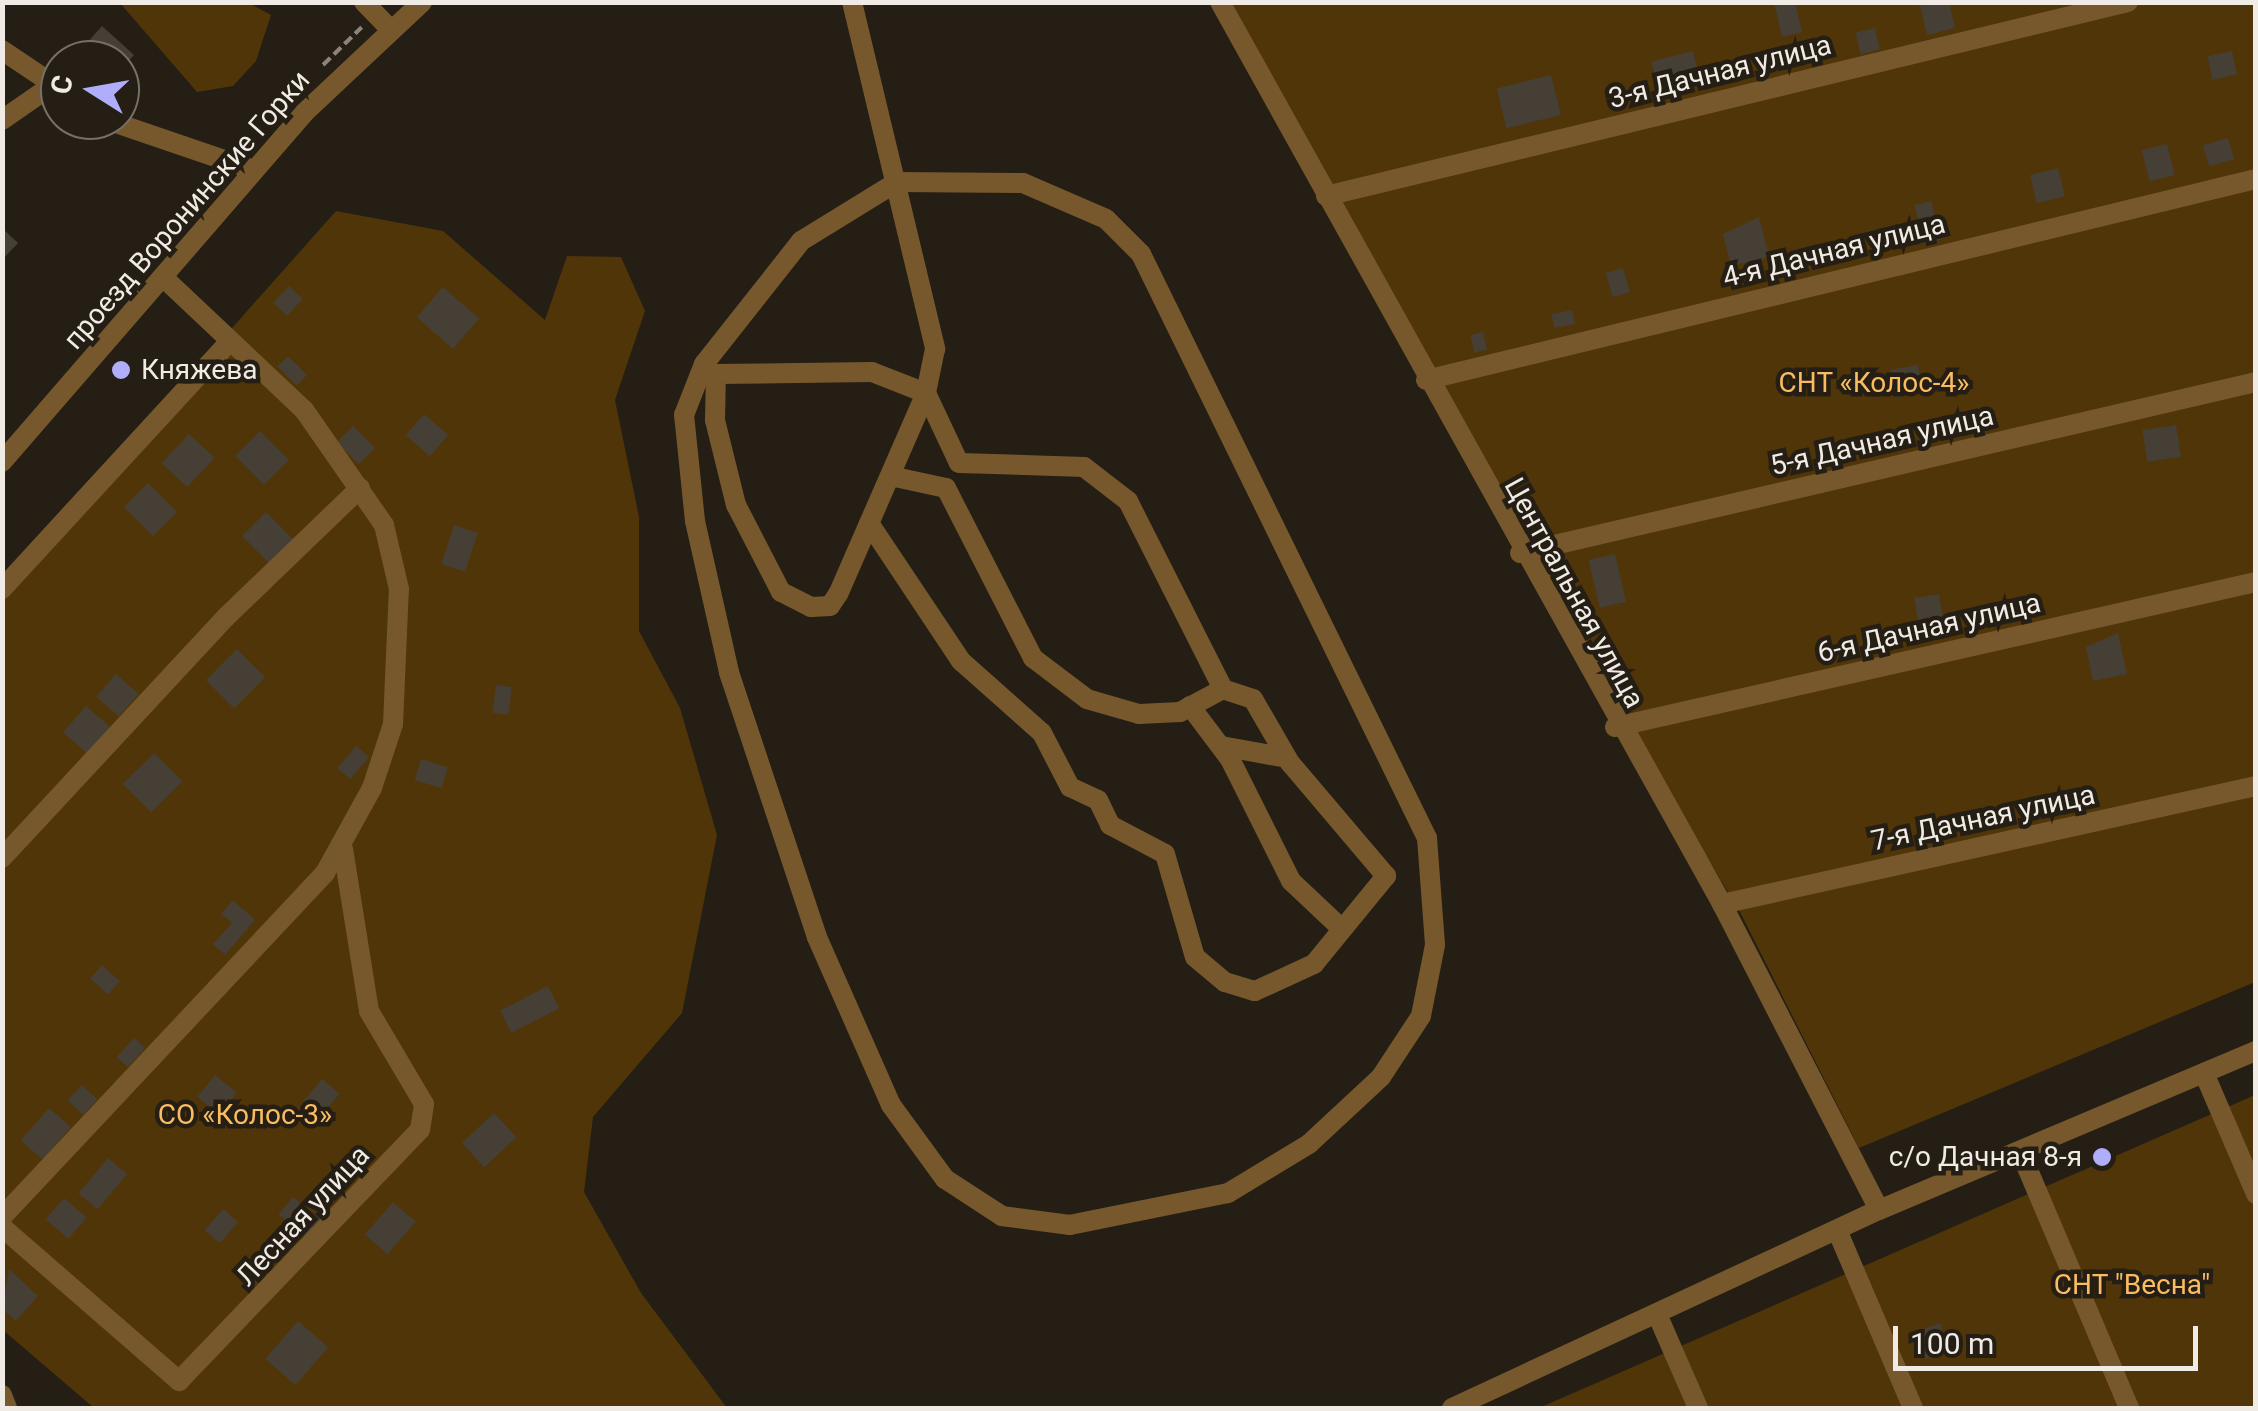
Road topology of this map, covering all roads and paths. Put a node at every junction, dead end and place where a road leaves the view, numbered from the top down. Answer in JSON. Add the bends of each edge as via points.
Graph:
{"nodes":[{"id":1,"x":364,"y":2,"type":"edge"},
{"id":2,"x":422,"y":2,"type":"edge"},
{"id":3,"x":852,"y":2,"type":"edge"},
{"id":4,"x":2128,"y":2,"type":"edge"},
{"id":5,"x":1225,"y":4,"type":"edge"},
{"id":6,"x":390,"y":29,"type":"junction"},
{"id":7,"x":2,"y":50,"type":"edge"},
{"id":8,"x":40,"y":75,"type":"edge"},
{"id":9,"x":40,"y":97,"type":"edge"},
{"id":10,"x":2,"y":120,"type":"edge"},
{"id":11,"x":140,"y":131,"type":"edge"},
{"id":12,"x":254,"y":170,"type":"junction"},
{"id":13,"x":2256,"y":179,"type":"edge"},
{"id":14,"x":896,"y":182,"type":"junction"},
{"id":15,"x":1326,"y":196,"type":"junction"},
{"id":16,"x":165,"y":279,"type":"junction"},
{"id":17,"x":229,"y":342,"type":"junction"},
{"id":18,"x":710,"y":369,"type":"junction"},
{"id":19,"x":1426,"y":380,"type":"junction"},
{"id":20,"x":2256,"y":382,"type":"edge"},
{"id":21,"x":926,"y":393,"type":"junction"},
{"id":22,"x":2,"y":462,"type":"edge"},
{"id":23,"x":890,"y":476,"type":"junction"},
{"id":24,"x":360,"y":488,"type":"junction"},
{"id":25,"x":869,"y":522,"type":"junction"},
{"id":26,"x":1520,"y":553,"type":"junction"},
{"id":27,"x":2256,"y":582,"type":"edge"},
{"id":28,"x":2,"y":589,"type":"edge"},
{"id":29,"x":1223,"y":689,"type":"junction"},
{"id":30,"x":1190,"y":706,"type":"junction"},
{"id":31,"x":1615,"y":727,"type":"junction"},
{"id":32,"x":1221,"y":746,"type":"junction"},
{"id":33,"x":1287,"y":758,"type":"junction"},
{"id":34,"x":2256,"y":786,"type":"edge"},
{"id":35,"x":343,"y":850,"type":"junction"},
{"id":36,"x":2,"y":858,"type":"edge"},
{"id":37,"x":1722,"y":904,"type":"junction"},
{"id":38,"x":1342,"y":929,"type":"junction"},
{"id":39,"x":2256,"y":1052,"type":"edge"},
{"id":40,"x":2204,"y":1073,"type":"junction"},
{"id":41,"x":2020,"y":1151,"type":"junction"},
{"id":42,"x":2256,"y":1194,"type":"edge"},
{"id":43,"x":1879,"y":1210,"type":"junction"},
{"id":44,"x":2,"y":1217,"type":"edge"},
{"id":45,"x":2,"y":1227,"type":"edge"},
{"id":46,"x":1837,"y":1230,"type":"junction"},
{"id":47,"x":1658,"y":1314,"type":"junction"},
{"id":48,"x":2,"y":1394,"type":"edge"},
{"id":49,"x":1481,"y":1403,"type":"edge"},
{"id":50,"x":7,"y":1408,"type":"edge"},
{"id":51,"x":1452,"y":1408,"type":"edge"},
{"id":52,"x":1698,"y":1408,"type":"edge"},
{"id":53,"x":1913,"y":1408,"type":"edge"},
{"id":54,"x":2129,"y":1408,"type":"edge"}],
"edges":[{"from":1,"to":6,"type":"street"},
{"from":2,"to":6,"type":"street","name":"проезд Воронинские Горки"},
{"from":3,"to":14,"type":"street"},
{"from":4,"to":15,"type":"street","name":"3-я Дачная улица"},
{"from":5,"to":15,"type":"street","name":"Центральная улица"},
{"from":6,"to":12,"type":"street","name":"проезд Воронинские Горки"},
{"from":7,"to":8,"type":"street"},
{"from":9,"to":10,"type":"street"},
{"from":11,"to":12,"type":"street"},
{"from":12,"to":16,"type":"street","name":"проезд Воронинские Горки"},
{"from":13,"to":19,"type":"street","name":"4-я Дачная улица"},
{"from":14,"to":18,"type":"street","via":[[801,240]]},
{"from":14,"to":18,"type":"street","via":[[1023,183],[1106,219],[1140,254],[1427,838],[1435,946],[1421,1016],[1381,1078],[1309,1144],[1228,1193],[1070,1225],[1002,1216],[945,1179],[890,1105],[817,938],[729,672],[695,520],[684,415]]},
{"from":14,"to":21,"type":"street","via":[[935,348]]},
{"from":15,"to":19,"type":"street","name":"Центральная улица"},
{"from":16,"to":17,"type":"street"},
{"from":16,"to":22,"type":"street","name":"проезд Воронинские Горки"},
{"from":17,"to":24,"type":"street","via":[[304,410]]},
{"from":17,"to":28,"type":"street"},
{"from":18,"to":21,"type":"street","via":[[872,372]]},
{"from":18,"to":25,"type":"street","via":[[736,505],[781,592],[830,606]]},
{"from":19,"to":26,"type":"street","name":"Центральная улица"},
{"from":20,"to":26,"type":"street","name":"5-я Дачная улица"},
{"from":21,"to":23,"type":"street"},
{"from":21,"to":29,"type":"street","via":[[959,463],[1084,468],[1128,501]]},
{"from":23,"to":25,"type":"street"},
{"from":23,"to":30,"type":"street","via":[[946,488],[1033,658],[1087,698],[1139,714]]},
{"from":24,"to":35,"type":"street","via":[[384,525],[400,653],[392,724]]},
{"from":24,"to":36,"type":"street","via":[[226,617]]},
{"from":25,"to":38,"type":"street","via":[[961,661],[1042,733],[1070,786],[1098,800],[1110,825],[1164,854],[1196,957],[1225,982],[1255,991],[1291,982]]},
{"from":26,"to":31,"type":"street","name":"Центральная улица"},
{"from":27,"to":31,"type":"street","name":"6-я Дачная улица"},
{"from":29,"to":30,"type":"street"},
{"from":29,"to":33,"type":"street","via":[[1252,699]]},
{"from":30,"to":32,"type":"street"},
{"from":31,"to":37,"type":"street","name":"Центральная улица"},
{"from":32,"to":33,"type":"street"},
{"from":32,"to":38,"type":"street","via":[[1291,881]]},
{"from":33,"to":38,"type":"street","via":[[1386,876]]},
{"from":34,"to":37,"type":"street","name":"7-я Дачная улица"},
{"from":35,"to":44,"type":"street"},
{"from":35,"to":45,"type":"street","name":"Лесная улица","via":[[368,1011],[424,1104],[420,1130],[179,1381]]},
{"from":37,"to":43,"type":"street","name":"Центральная улица"},
{"from":39,"to":40,"type":"street"},
{"from":40,"to":41,"type":"street"},
{"from":40,"to":42,"type":"street"},
{"from":41,"to":43,"type":"street"},
{"from":41,"to":54,"type":"street"},
{"from":43,"to":46,"type":"street"},
{"from":46,"to":47,"type":"street"},
{"from":46,"to":53,"type":"street"},
{"from":47,"to":49,"type":"street"},
{"from":47,"to":52,"type":"street"},
{"from":48,"to":50,"type":"street"},
{"from":49,"to":51,"type":"street"}]}
